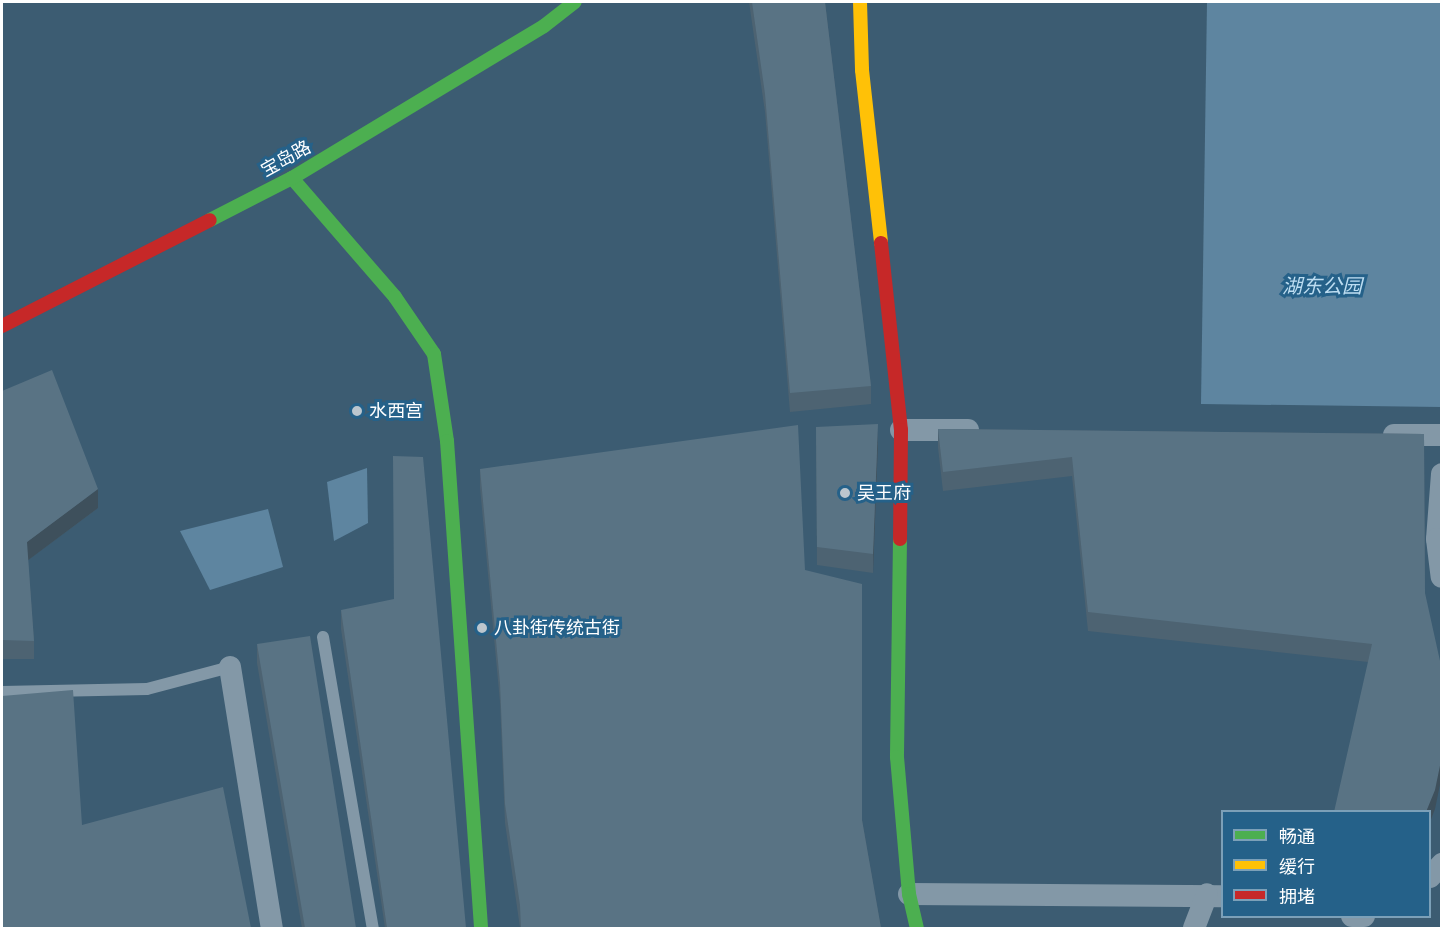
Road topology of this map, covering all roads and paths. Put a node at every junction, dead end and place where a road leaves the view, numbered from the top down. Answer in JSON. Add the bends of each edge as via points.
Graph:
{"nodes":[{"id":1,"x":575,"y":2,"type":"edge"},
{"id":2,"x":860,"y":2,"type":"edge"},
{"id":3,"x":292,"y":178,"type":"junction"},
{"id":4,"x":2,"y":327,"type":"edge"},
{"id":5,"x":900,"y":430,"type":"junction"},
{"id":6,"x":995,"y":431,"type":"edge"},
{"id":7,"x":1371,"y":434,"type":"edge"},
{"id":8,"x":1442,"y":435,"type":"edge"},
{"id":9,"x":1442,"y":474,"type":"edge"},
{"id":10,"x":1442,"y":577,"type":"edge"},
{"id":11,"x":323,"y":637,"type":"dead end"},
{"id":12,"x":230,"y":667,"type":"joint"},
{"id":13,"x":2,"y":692,"type":"edge"},
{"id":14,"x":1442,"y":864,"type":"edge"},
{"id":15,"x":1431,"y":876,"type":"edge"},
{"id":16,"x":909,"y":894,"type":"junction"},
{"id":17,"x":1215,"y":895,"type":"edge"},
{"id":18,"x":272,"y":928,"type":"edge"},
{"id":19,"x":373,"y":928,"type":"edge"},
{"id":20,"x":481,"y":928,"type":"edge"},
{"id":21,"x":917,"y":928,"type":"edge"},
{"id":22,"x":1194,"y":928,"type":"edge"}],
"edges":[{"from":1,"to":3,"type":"street","name":"宝岛路","via":[[544,26]]},
{"from":2,"to":5,"type":"street","via":[[862,70]]},
{"from":3,"to":4,"type":"street","name":"宝岛路"},
{"from":3,"to":20,"type":"street","via":[[395,297],[434,354],[447,441]]},
{"from":5,"to":6,"type":"street"},
{"from":5,"to":16,"type":"street","via":[[897,757]]},
{"from":7,"to":8,"type":"street"},
{"from":9,"to":10,"type":"street","via":[[1437,539]]},
{"from":11,"to":19,"type":"lane"},
{"from":12,"to":13,"type":"lane","via":[[147,689]]},
{"from":12,"to":18,"type":"street"},
{"from":14,"to":15,"type":"street"},
{"from":16,"to":17,"type":"street"},
{"from":16,"to":21,"type":"street"},
{"from":17,"to":22,"type":"street"}]}
